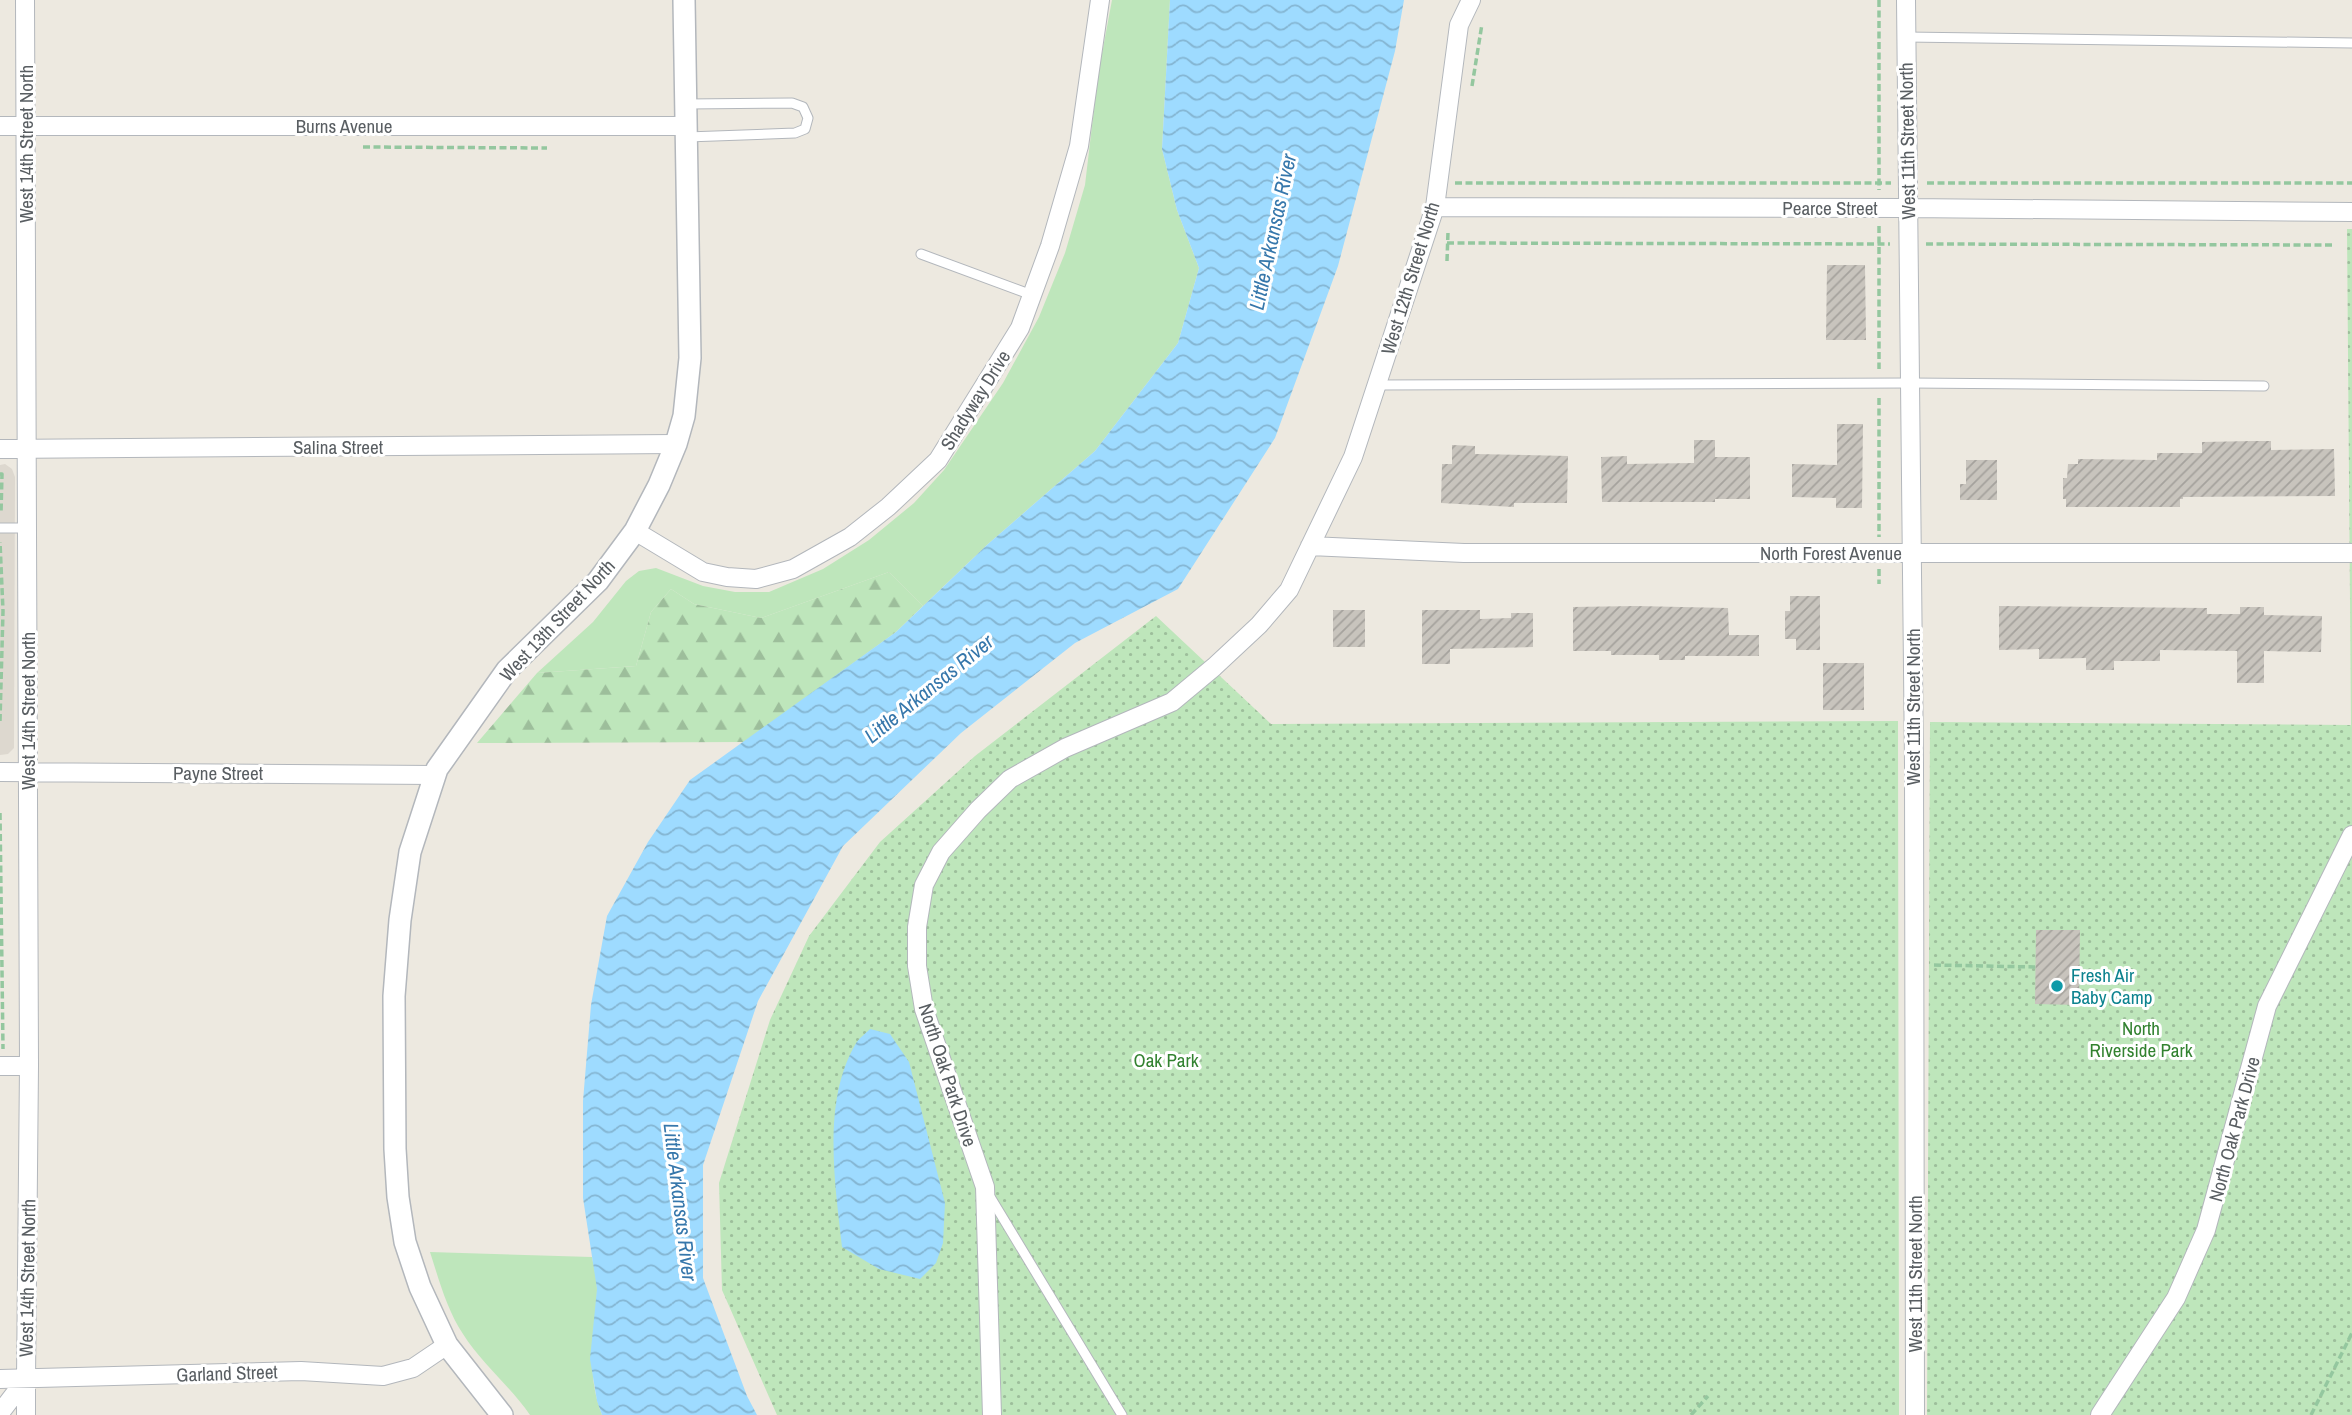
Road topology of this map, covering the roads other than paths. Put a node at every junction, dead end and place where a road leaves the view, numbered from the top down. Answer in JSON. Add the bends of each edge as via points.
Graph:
{"nodes":[{"id":1,"x":25,"y":0,"type":"edge"},
{"id":2,"x":684,"y":0,"type":"edge"},
{"id":3,"x":1100,"y":0,"type":"edge"},
{"id":4,"x":1471,"y":0,"type":"edge"},
{"id":5,"x":1906,"y":0,"type":"edge"},
{"id":6,"x":1906,"y":37,"type":"junction"},
{"id":7,"x":2352,"y":43,"type":"edge"},
{"id":8,"x":687,"y":104,"type":"junction"},
{"id":9,"x":0,"y":126,"type":"edge"},
{"id":10,"x":26,"y":126,"type":"junction"},
{"id":11,"x":687,"y":131,"type":"junction"},
{"id":12,"x":1435,"y":207,"type":"junction"},
{"id":13,"x":1908,"y":208,"type":"junction"},
{"id":14,"x":2352,"y":212,"type":"edge"},
{"id":15,"x":921,"y":254,"type":"dead end"},
{"id":16,"x":1032,"y":295,"type":"junction"},
{"id":17,"x":1910,"y":383,"type":"junction"},
{"id":18,"x":1377,"y":385,"type":"junction"},
{"id":19,"x":2264,"y":386,"type":"dead end"},
{"id":20,"x":676,"y":444,"type":"junction"},
{"id":21,"x":0,"y":449,"type":"edge"},
{"id":22,"x":27,"y":449,"type":"junction"},
{"id":23,"x":0,"y":528,"type":"edge"},
{"id":24,"x":27,"y":528,"type":"junction"},
{"id":25,"x":635,"y":531,"type":"junction"},
{"id":26,"x":1310,"y":546,"type":"junction"},
{"id":27,"x":1912,"y":553,"type":"junction"},
{"id":28,"x":2352,"y":553,"type":"edge"},
{"id":29,"x":0,"y":772,"type":"edge"},
{"id":30,"x":28,"y":772,"type":"junction"},
{"id":31,"x":435,"y":775,"type":"junction"},
{"id":32,"x":2352,"y":835,"type":"edge"},
{"id":33,"x":0,"y":1066,"type":"edge"},
{"id":34,"x":29,"y":1066,"type":"junction"},
{"id":35,"x":985,"y":1187,"type":"junction"},
{"id":36,"x":447,"y":1345,"type":"junction"},
{"id":37,"x":0,"y":1379,"type":"edge"},
{"id":38,"x":26,"y":1379,"type":"junction"},
{"id":39,"x":0,"y":1413,"type":"edge"},
{"id":40,"x":26,"y":1415,"type":"edge"},
{"id":41,"x":502,"y":1415,"type":"edge"},
{"id":42,"x":992,"y":1415,"type":"edge"},
{"id":43,"x":1122,"y":1415,"type":"edge"},
{"id":44,"x":1915,"y":1415,"type":"edge"},
{"id":45,"x":2101,"y":1415,"type":"edge"}],
"edges":[{"from":1,"to":10,"type":"street","name":"West 14th Street North"},
{"from":2,"to":8,"type":"street","name":"West 13th Street North"},
{"from":3,"to":16,"type":"street","name":"Shadyway Drive","via":[[1079,146]]},
{"from":4,"to":12,"type":"street","name":"West 12th Street North","via":[[1459,25]]},
{"from":5,"to":6,"type":"street","name":"West 11th Street North"},
{"from":6,"to":7,"type":"lane"},
{"from":6,"to":13,"type":"street","name":"West 11th Street North"},
{"from":8,"to":11,"type":"street","name":"West 13th Street North"},
{"from":8,"to":11,"type":"lane","via":[[792,103],[803,107],[808,118],[805,130],[795,133]]},
{"from":9,"to":10,"type":"street","name":"Burns Avenue"},
{"from":10,"to":11,"type":"street","name":"Burns Avenue"},
{"from":10,"to":22,"type":"street","name":"West 14th Street North"},
{"from":11,"to":20,"type":"street","name":"West 13th Street North","via":[[690,358]]},
{"from":12,"to":13,"type":"street","name":"Pearce Street"},
{"from":12,"to":18,"type":"street","name":"West 12th Street North"},
{"from":13,"to":14,"type":"street","name":"Pearce Street"},
{"from":13,"to":17,"type":"street","name":"West 11th Street North"},
{"from":15,"to":16,"type":"lane"},
{"from":16,"to":25,"type":"street","name":"Shadyway Drive","via":[[1020,328],[938,460],[850,537],[793,569],[756,579],[704,572]]},
{"from":17,"to":18,"type":"lane"},
{"from":17,"to":19,"type":"lane"},
{"from":17,"to":27,"type":"street","name":"West 11th Street North"},
{"from":18,"to":26,"type":"street","name":"West 12th Street North","via":[[1353,457]]},
{"from":20,"to":22,"type":"street","name":"Salina Street"},
{"from":20,"to":25,"type":"street","name":"West 13th Street North"},
{"from":21,"to":22,"type":"street","name":"Salina Street"},
{"from":22,"to":24,"type":"street","name":"West 14th Street North"},
{"from":23,"to":24,"type":"lane"},
{"from":24,"to":30,"type":"street","name":"West 14th Street North"},
{"from":25,"to":31,"type":"street","name":"West 13th Street North","via":[[597,581],[508,670]]},
{"from":26,"to":27,"type":"street","name":"North Forest Avenue","via":[[1464,553]]},
{"from":26,"to":35,"type":"street","name":"North Oak Park Drive","via":[[1289,590],[1214,667],[1172,702],[1065,748],[1010,779],[941,852],[924,885],[917,966],[924,1009]]},
{"from":27,"to":28,"type":"street","name":"North Forest Avenue"},
{"from":27,"to":44,"type":"street","name":"West 11th Street North"},
{"from":29,"to":30,"type":"street","name":"Payne Street"},
{"from":30,"to":31,"type":"street","name":"Payne Street"},
{"from":30,"to":34,"type":"street","name":"West 14th Street North"},
{"from":31,"to":36,"type":"street","name":"West 13th Street North","via":[[410,852],[400,919],[394,996],[396,1149],[405,1242]]},
{"from":32,"to":45,"type":"street","name":"North Oak Park Drive","via":[[2267,1006],[2206,1230],[2176,1298]]},
{"from":33,"to":34,"type":"street"},
{"from":34,"to":38,"type":"street","name":"West 14th Street North"},
{"from":35,"to":42,"type":"street","name":"North Oak Park Drive"},
{"from":35,"to":43,"type":"lane"},
{"from":36,"to":38,"type":"street","name":"Garland Street","via":[[413,1368],[383,1376],[301,1370]]},
{"from":36,"to":41,"type":"street","name":"West 13th Street North"},
{"from":37,"to":38,"type":"street","name":"Garland Street"},
{"from":38,"to":39,"type":"street","name":"West 14th Street North"},
{"from":38,"to":40,"type":"street"}]}
